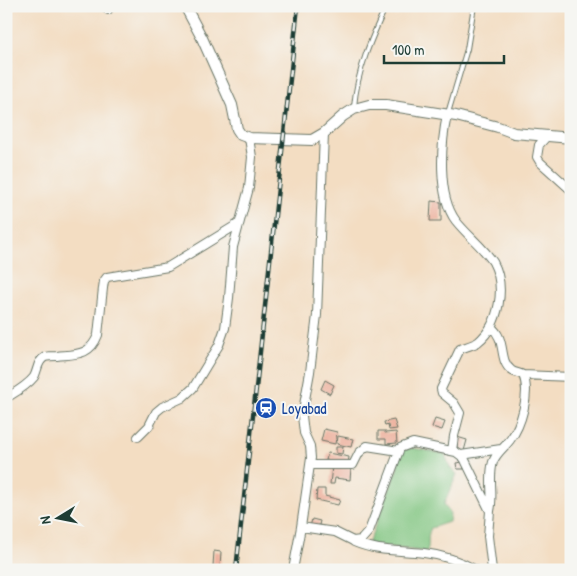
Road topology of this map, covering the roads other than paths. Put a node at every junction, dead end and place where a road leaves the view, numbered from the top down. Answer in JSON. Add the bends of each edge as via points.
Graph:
{"nodes":[{"id":1,"x":185,"y":6,"type":"edge"},
{"id":2,"x":386,"y":6,"type":"edge"},
{"id":3,"x":474,"y":6,"type":"edge"},
{"id":4,"x":354,"y":110,"type":"junction"},
{"id":5,"x":452,"y":115,"type":"junction"},
{"id":6,"x":324,"y":133,"type":"junction"},
{"id":7,"x":547,"y":136,"type":"junction"},
{"id":8,"x":250,"y":138,"type":"junction"},
{"id":9,"x":571,"y":138,"type":"edge"},
{"id":10,"x":571,"y":190,"type":"edge"},
{"id":11,"x":238,"y":224,"type":"junction"},
{"id":12,"x":491,"y":327,"type":"junction"},
{"id":13,"x":523,"y":375,"type":"junction"},
{"id":14,"x":571,"y":377,"type":"edge"},
{"id":15,"x":6,"y":398,"type":"edge"},
{"id":16,"x":138,"y":437,"type":"dead end"},
{"id":17,"x":501,"y":449,"type":"junction"},
{"id":18,"x":399,"y":451,"type":"junction"},
{"id":19,"x":452,"y":451,"type":"junction"},
{"id":20,"x":461,"y":455,"type":"junction"},
{"id":21,"x":311,"y":465,"type":"junction"},
{"id":22,"x":490,"y":511,"type":"junction"},
{"id":23,"x":301,"y":527,"type":"junction"},
{"id":24,"x":353,"y":541,"type":"junction"},
{"id":25,"x":293,"y":570,"type":"edge"},
{"id":26,"x":476,"y":570,"type":"edge"},
{"id":27,"x":492,"y":570,"type":"edge"}],
"edges":[{"from":1,"to":8,"type":"street","via":[[232,105],[237,130]]},
{"from":2,"to":4,"type":"lane","via":[[364,58]]},
{"from":3,"to":5,"type":"lane","via":[[468,49]]},
{"from":4,"to":5,"type":"street","via":[[369,105],[386,105]]},
{"from":4,"to":6,"type":"street"},
{"from":5,"to":7,"type":"street","via":[[514,133]]},
{"from":5,"to":12,"type":"street","via":[[441,156],[444,185],[455,220],[497,269],[497,307]]},
{"from":6,"to":8,"type":"street","via":[[312,140]]},
{"from":6,"to":21,"type":"street","via":[[317,315],[302,416]]},
{"from":7,"to":9,"type":"street"},
{"from":7,"to":10,"type":"street","via":[[539,145],[537,157]]},
{"from":8,"to":11,"type":"street","via":[[250,188]]},
{"from":11,"to":15,"type":"street","via":[[168,267],[108,277],[104,281],[95,343],[83,353],[46,357],[40,361],[27,385]]},
{"from":11,"to":16,"type":"street","via":[[226,322],[219,345],[193,388],[156,412]]},
{"from":12,"to":13,"type":"street","via":[[500,337],[509,367]]},
{"from":12,"to":19,"type":"street","via":[[478,341],[460,349],[441,389],[460,413]]},
{"from":13,"to":14,"type":"street"},
{"from":13,"to":17,"type":"street","via":[[522,418],[515,433]]},
{"from":17,"to":20,"type":"street"},
{"from":17,"to":22,"type":"street","via":[[491,472]]},
{"from":18,"to":19,"type":"street","via":[[402,446],[412,443]]},
{"from":18,"to":21,"type":"street","via":[[367,446],[359,452],[353,465]]},
{"from":18,"to":24,"type":"street","via":[[369,531],[362,540]]},
{"from":19,"to":20,"type":"street"},
{"from":20,"to":22,"type":"street","via":[[468,463]]},
{"from":21,"to":23,"type":"street"},
{"from":22,"to":27,"type":"street","via":[[488,536]]},
{"from":23,"to":24,"type":"street","via":[[335,532]]},
{"from":23,"to":25,"type":"street"},
{"from":24,"to":26,"type":"street","via":[[381,550],[447,557]]}]}
